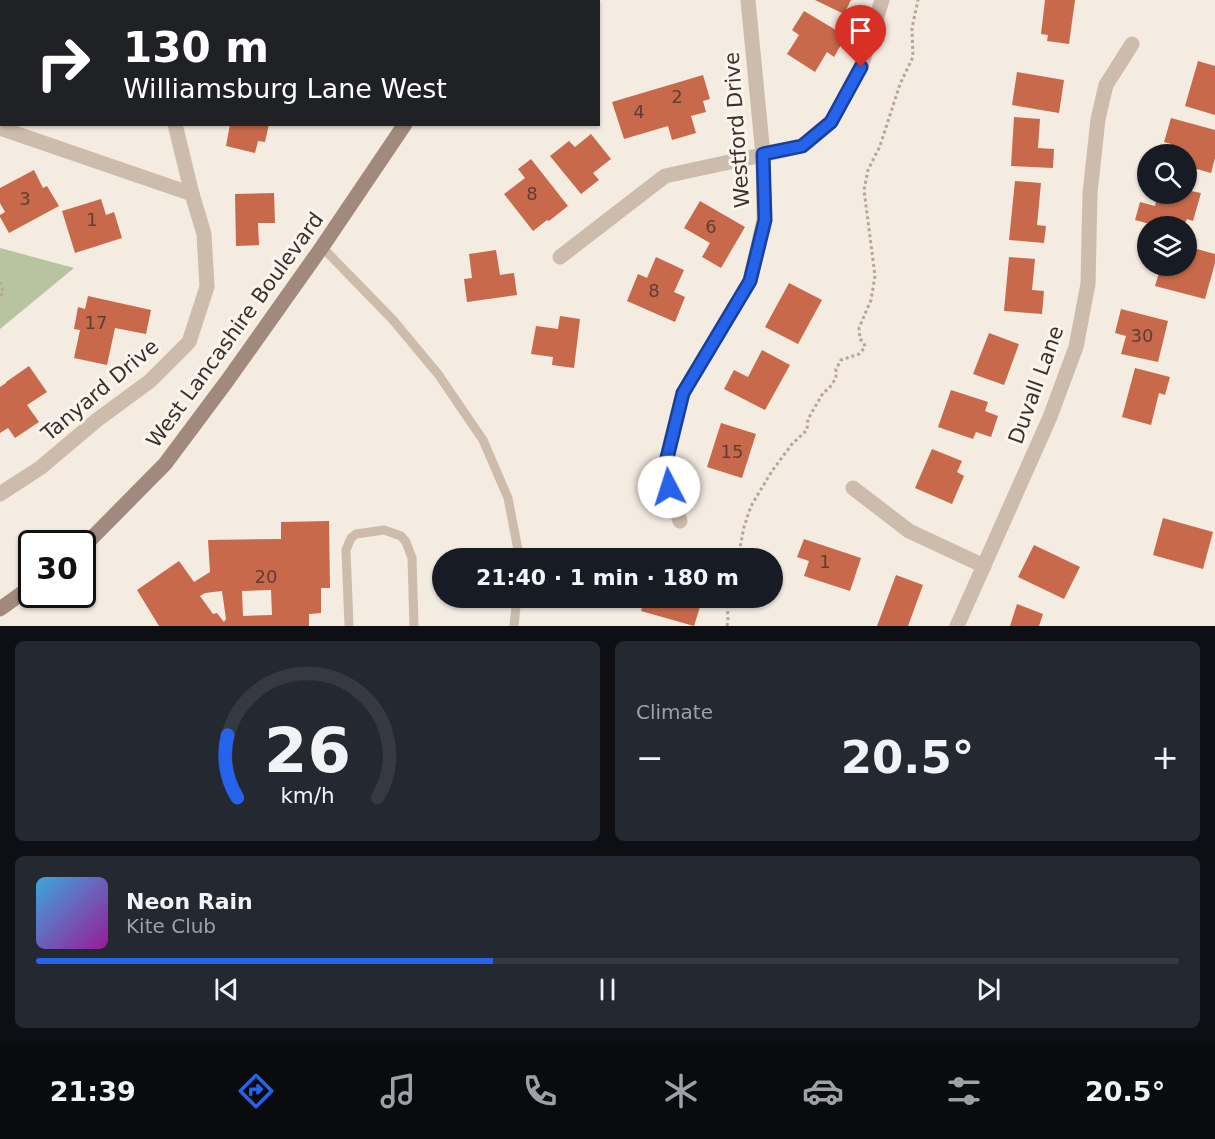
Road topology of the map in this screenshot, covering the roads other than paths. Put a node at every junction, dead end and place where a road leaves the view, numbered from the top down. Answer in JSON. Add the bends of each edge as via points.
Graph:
{"nodes":[{"id":1,"x":748,"y":0,"type":"edge"},
{"id":2,"x":882,"y":0,"type":"edge"},
{"id":3,"x":1132,"y":44,"type":"dead end"},
{"id":4,"x":175,"y":126,"type":"edge"},
{"id":5,"x":404,"y":126,"type":"edge"},
{"id":6,"x":0,"y":128,"type":"edge"},
{"id":7,"x":763,"y":154,"type":"junction"},
{"id":8,"x":192,"y":194,"type":"junction"},
{"id":9,"x":322,"y":247,"type":"junction"},
{"id":10,"x":560,"y":257,"type":"dead end"},
{"id":11,"x":853,"y":488,"type":"dead end"},
{"id":12,"x":0,"y":494,"type":"edge"},
{"id":13,"x":680,"y":521,"type":"dead end"},
{"id":14,"x":96,"y":534,"type":"edge"},
{"id":15,"x":518,"y":548,"type":"edge"},
{"id":16,"x":984,"y":566,"type":"junction"},
{"id":17,"x":18,"y":596,"type":"edge"},
{"id":18,"x":516,"y":608,"type":"edge"},
{"id":19,"x":0,"y":609,"type":"edge"},
{"id":20,"x":349,"y":626,"type":"edge"},
{"id":21,"x":414,"y":626,"type":"edge"},
{"id":22,"x":514,"y":626,"type":"edge"},
{"id":23,"x":957,"y":626,"type":"edge"}],
"edges":[{"from":1,"to":7,"type":"street","name":"Westford Drive"},
{"from":2,"to":7,"type":"street","via":[[861,67],[831,122],[802,146]]},
{"from":3,"to":16,"type":"street","name":"Duvall Lane","via":[[1106,85],[1098,119],[1089,193],[1088,284],[1076,347],[1050,417]]},
{"from":4,"to":8,"type":"street","name":"Tanyard Drive"},
{"from":5,"to":9,"type":"main road","name":"West Lancashire Boulevard"},
{"from":6,"to":8,"type":"street"},
{"from":7,"to":10,"type":"street","via":[[665,176]]},
{"from":7,"to":13,"type":"street","name":"Westford Drive","via":[[765,220],[750,281],[683,393],[664,470]]},
{"from":8,"to":12,"type":"street","name":"Tanyard Drive","via":[[204,234],[207,287],[189,342],[150,381],[40,468]]},
{"from":9,"to":14,"type":"main road","name":"West Lancashire Boulevard","via":[[165,464]]},
{"from":9,"to":15,"type":"lane","via":[[393,320],[483,440],[508,498]]},
{"from":11,"to":16,"type":"street","via":[[909,531]]},
{"from":16,"to":23,"type":"street","name":"Duvall Lane"},
{"from":17,"to":19,"type":"main road"},
{"from":18,"to":22,"type":"lane"},
{"from":20,"to":21,"type":"lane","via":[[346,550],[356,534],[384,530],[401,536],[412,558]]}]}
